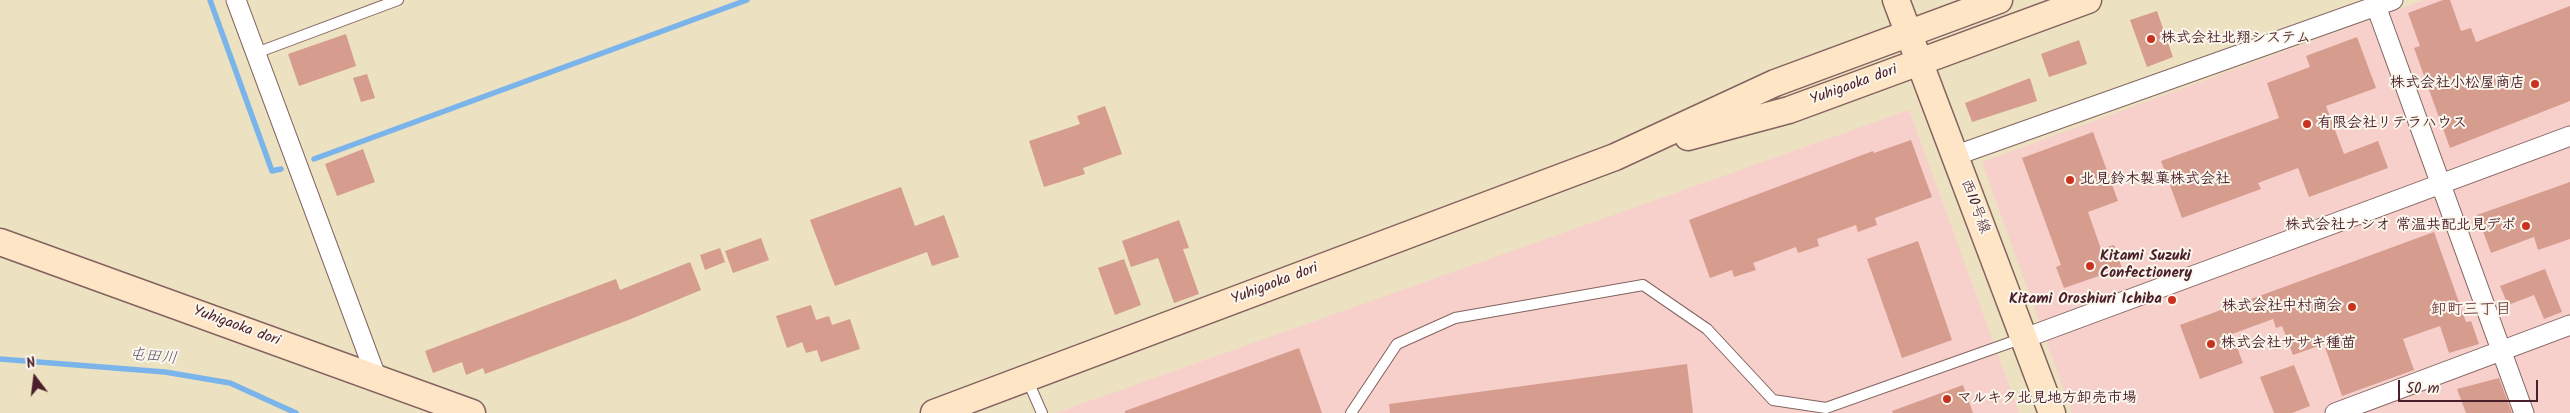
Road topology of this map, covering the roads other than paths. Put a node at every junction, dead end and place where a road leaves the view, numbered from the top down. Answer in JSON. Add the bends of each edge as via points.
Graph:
{"nodes":[{"id":1,"x":236,"y":0,"type":"edge"},
{"id":2,"x":398,"y":0,"type":"edge"},
{"id":3,"x":1896,"y":0,"type":"edge"},
{"id":4,"x":1999,"y":0,"type":"edge"},
{"id":5,"x":2088,"y":0,"type":"edge"},
{"id":6,"x":2384,"y":3,"type":"edge"},
{"id":7,"x":1909,"y":33,"type":"junction"},
{"id":8,"x":256,"y":53,"type":"junction"},
{"id":9,"x":1919,"y":62,"type":"junction"},
{"id":10,"x":2570,"y":136,"type":"edge"},
{"id":11,"x":1954,"y":156,"type":"junction"},
{"id":12,"x":1615,"y":157,"type":"junction"},
{"id":13,"x":2442,"y":184,"type":"junction"},
{"id":14,"x":0,"y":242,"type":"edge"},
{"id":15,"x":2570,"y":325,"type":"edge"},
{"id":16,"x":2024,"y":338,"type":"junction"},
{"id":17,"x":2502,"y":350,"type":"junction"},
{"id":18,"x":1027,"y":378,"type":"junction"},
{"id":19,"x":378,"y":379,"type":"junction"},
{"id":20,"x":472,"y":413,"type":"edge"},
{"id":21,"x":934,"y":413,"type":"edge"},
{"id":22,"x":1042,"y":413,"type":"edge"},
{"id":23,"x":1351,"y":413,"type":"edge"},
{"id":24,"x":2052,"y":413,"type":"edge"},
{"id":25,"x":2335,"y":413,"type":"edge"},
{"id":26,"x":2524,"y":413,"type":"edge"}],
"edges":[{"from":1,"to":8,"type":"street"},
{"from":2,"to":8,"type":"lane"},
{"from":3,"to":7,"type":"street","name":"西10号線"},
{"from":4,"to":7,"type":"street","name":"Yuhigaoka dori"},
{"from":5,"to":9,"type":"street","name":"Yuhigaoka dori"},
{"from":6,"to":11,"type":"street"},
{"from":6,"to":13,"type":"street"},
{"from":7,"to":9,"type":"street","name":"西10号線"},
{"from":7,"to":12,"type":"street","name":"Yuhigaoka dori","via":[[1775,84]]},
{"from":8,"to":19,"type":"street"},
{"from":9,"to":11,"type":"street","name":"西10号線"},
{"from":9,"to":12,"type":"street","name":"Yuhigaoka dori","via":[[1788,110]]},
{"from":10,"to":13,"type":"street"},
{"from":11,"to":16,"type":"street","name":"西10号線"},
{"from":12,"to":18,"type":"street","name":"Yuhigaoka dori"},
{"from":13,"to":16,"type":"street"},
{"from":13,"to":17,"type":"street"},
{"from":14,"to":19,"type":"street","name":"Yuhigaoka dori"},
{"from":15,"to":17,"type":"street"},
{"from":16,"to":23,"type":"lane","via":[[1826,408],[1773,400],[1707,328],[1643,285],[1455,318],[1398,344]]},
{"from":16,"to":24,"type":"street","name":"西10号線"},
{"from":17,"to":25,"type":"street"},
{"from":17,"to":26,"type":"street"},
{"from":18,"to":21,"type":"street","name":"Yuhigaoka dori"},
{"from":18,"to":22,"type":"lane"},
{"from":19,"to":20,"type":"street","name":"Yuhigaoka dori"}]}
